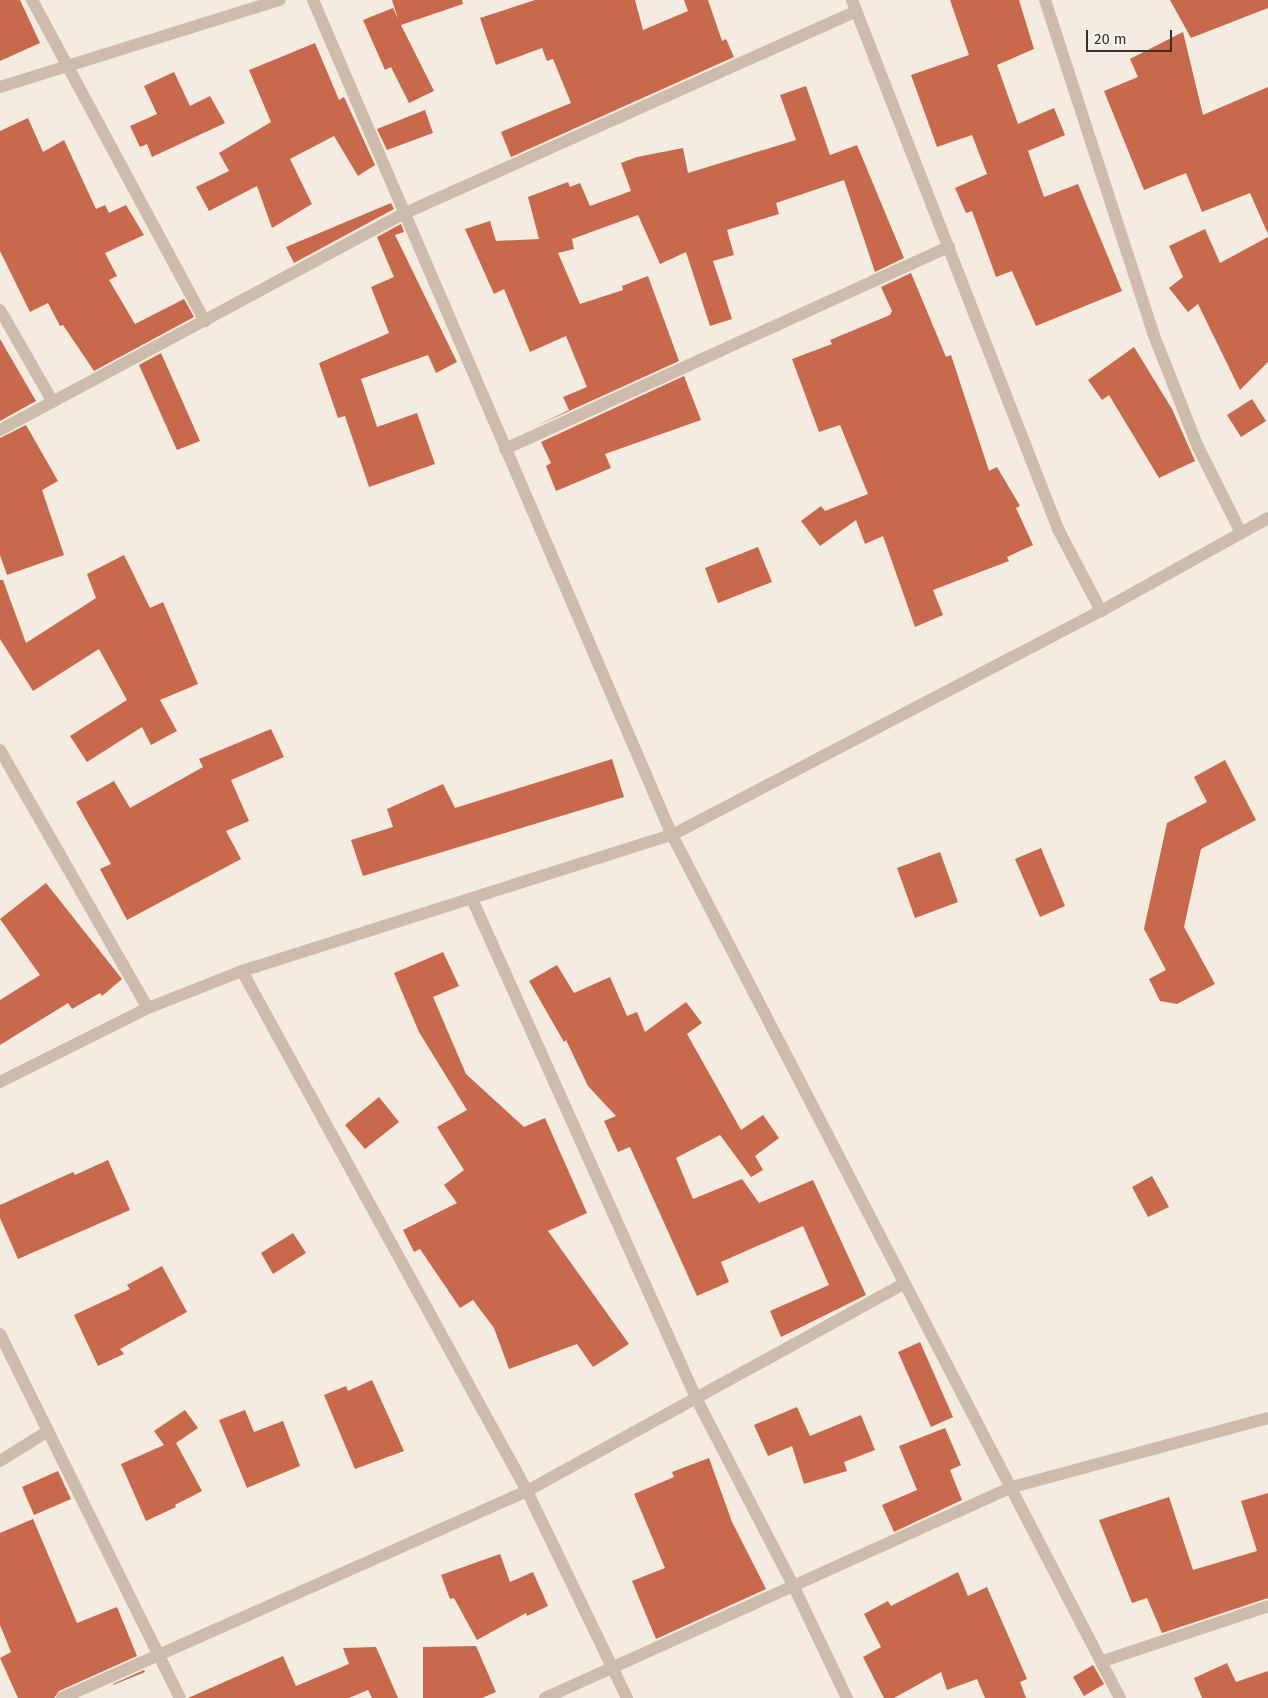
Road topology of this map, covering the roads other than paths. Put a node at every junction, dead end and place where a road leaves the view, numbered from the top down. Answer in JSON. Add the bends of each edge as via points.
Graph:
{"nodes":[{"id":1,"x":32,"y":0,"type":"edge"},
{"id":2,"x":280,"y":0,"type":"edge"},
{"id":3,"x":313,"y":0,"type":"edge"},
{"id":4,"x":1045,"y":0,"type":"edge"},
{"id":5,"x":854,"y":5,"type":"edge"},
{"id":6,"x":68,"y":66,"type":"junction"},
{"id":7,"x":0,"y":87,"type":"edge"},
{"id":8,"x":403,"y":214,"type":"junction"},
{"id":9,"x":948,"y":247,"type":"junction"},
{"id":10,"x":0,"y":310,"type":"edge"},
{"id":11,"x":205,"y":321,"type":"junction"},
{"id":12,"x":53,"y":402,"type":"junction"},
{"id":13,"x":0,"y":430,"type":"edge"},
{"id":14,"x":505,"y":449,"type":"junction"},
{"id":15,"x":1268,"y":518,"type":"edge"},
{"id":16,"x":1241,"y":533,"type":"junction"},
{"id":17,"x":1100,"y":611,"type":"junction"},
{"id":18,"x":0,"y":750,"type":"edge"},
{"id":19,"x":672,"y":835,"type":"junction"},
{"id":20,"x":472,"y":899,"type":"junction"},
{"id":21,"x":242,"y":972,"type":"junction"},
{"id":22,"x":148,"y":1008,"type":"junction"},
{"id":23,"x":0,"y":1082,"type":"edge"},
{"id":24,"x":905,"y":1283,"type":"junction"},
{"id":25,"x":0,"y":1334,"type":"edge"},
{"id":26,"x":696,"y":1398,"type":"junction"},
{"id":27,"x":1268,"y":1418,"type":"edge"},
{"id":28,"x":48,"y":1431,"type":"junction"},
{"id":29,"x":0,"y":1461,"type":"edge"},
{"id":30,"x":1012,"y":1487,"type":"junction"},
{"id":31,"x":527,"y":1491,"type":"junction"},
{"id":32,"x":793,"y":1585,"type":"junction"},
{"id":33,"x":1268,"y":1606,"type":"edge"},
{"id":34,"x":159,"y":1655,"type":"junction"},
{"id":35,"x":1103,"y":1661,"type":"junction"},
{"id":36,"x":612,"y":1666,"type":"junction"},
{"id":37,"x":62,"y":1698,"type":"edge"},
{"id":38,"x":180,"y":1698,"type":"edge"},
{"id":39,"x":546,"y":1698,"type":"edge"},
{"id":40,"x":627,"y":1698,"type":"edge"},
{"id":41,"x":847,"y":1698,"type":"edge"},
{"id":42,"x":1120,"y":1698,"type":"edge"}],
"edges":[{"from":1,"to":6,"type":"street"},
{"from":2,"to":6,"type":"street"},
{"from":3,"to":8,"type":"street"},
{"from":4,"to":16,"type":"street","via":[[1153,333],[1198,447]]},
{"from":5,"to":8,"type":"street"},
{"from":5,"to":9,"type":"street"},
{"from":6,"to":7,"type":"street"},
{"from":6,"to":11,"type":"street"},
{"from":8,"to":11,"type":"street"},
{"from":8,"to":14,"type":"street"},
{"from":9,"to":14,"type":"street"},
{"from":9,"to":17,"type":"street","via":[[1058,529]]},
{"from":10,"to":12,"type":"street"},
{"from":11,"to":12,"type":"street"},
{"from":12,"to":13,"type":"street"},
{"from":14,"to":19,"type":"street"},
{"from":15,"to":16,"type":"street"},
{"from":16,"to":17,"type":"street"},
{"from":17,"to":19,"type":"street"},
{"from":18,"to":22,"type":"street"},
{"from":19,"to":20,"type":"street"},
{"from":19,"to":24,"type":"street"},
{"from":20,"to":21,"type":"street"},
{"from":20,"to":26,"type":"street"},
{"from":21,"to":22,"type":"street"},
{"from":21,"to":31,"type":"street"},
{"from":22,"to":23,"type":"street"},
{"from":24,"to":26,"type":"street"},
{"from":24,"to":30,"type":"street"},
{"from":25,"to":28,"type":"street"},
{"from":26,"to":31,"type":"street"},
{"from":26,"to":32,"type":"street"},
{"from":27,"to":30,"type":"street"},
{"from":28,"to":29,"type":"street"},
{"from":28,"to":34,"type":"street"},
{"from":30,"to":32,"type":"street"},
{"from":30,"to":35,"type":"street"},
{"from":31,"to":34,"type":"street"},
{"from":31,"to":36,"type":"street"},
{"from":32,"to":36,"type":"street"},
{"from":32,"to":41,"type":"street"},
{"from":33,"to":35,"type":"street"},
{"from":34,"to":37,"type":"street"},
{"from":34,"to":38,"type":"street"},
{"from":35,"to":42,"type":"street"},
{"from":36,"to":39,"type":"street"},
{"from":36,"to":40,"type":"street"}]}
